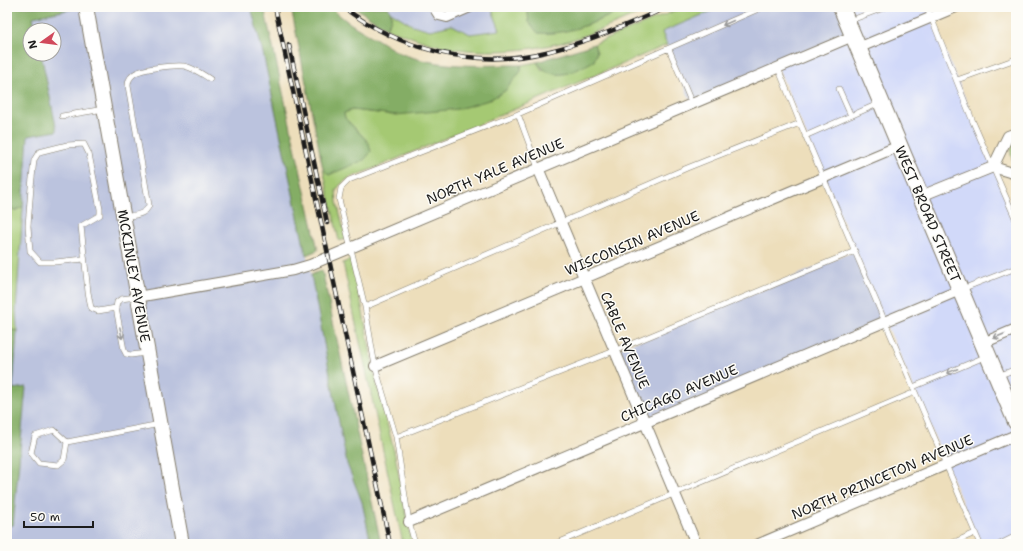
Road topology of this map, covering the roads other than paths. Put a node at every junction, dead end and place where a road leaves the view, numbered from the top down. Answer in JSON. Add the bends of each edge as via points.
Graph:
{"nodes":[{"id":1,"x":86,"y":7,"type":"edge"},
{"id":2,"x":470,"y":7,"type":"edge"},
{"id":3,"x":763,"y":7,"type":"edge"},
{"id":4,"x":841,"y":7,"type":"edge"},
{"id":5,"x":886,"y":7,"type":"edge"},
{"id":6,"x":927,"y":7,"type":"edge"},
{"id":7,"x":956,"y":7,"type":"edge"},
{"id":8,"x":436,"y":11,"type":"edge"},
{"id":9,"x":931,"y":17,"type":"junction"},
{"id":10,"x":852,"y":35,"type":"junction"},
{"id":11,"x":669,"y":49,"type":"junction"},
{"id":12,"x":1016,"y":59,"type":"edge"},
{"id":13,"x":778,"y":68,"type":"junction"},
{"id":14,"x":210,"y":78,"type":"dead end"},
{"id":15,"x":957,"y":80,"type":"junction"},
{"id":16,"x":839,"y":89,"type":"dead end"},
{"id":17,"x":881,"y":103,"type":"junction"},
{"id":18,"x":692,"y":104,"type":"junction"},
{"id":19,"x":105,"y":109,"type":"junction"},
{"id":20,"x":518,"y":114,"type":"junction"},
{"id":21,"x":62,"y":116,"type":"dead end"},
{"id":22,"x":851,"y":116,"type":"junction"},
{"id":23,"x":800,"y":123,"type":"junction"},
{"id":24,"x":1016,"y":133,"type":"edge"},
{"id":25,"x":805,"y":136,"type":"junction"},
{"id":26,"x":899,"y":146,"type":"junction"},
{"id":27,"x":993,"y":167,"type":"junction"},
{"id":28,"x":538,"y":168,"type":"junction"},
{"id":29,"x":1016,"y":174,"type":"edge"},
{"id":30,"x":823,"y":178,"type":"junction"},
{"id":31,"x":921,"y":196,"type":"junction"},
{"id":32,"x":123,"y":217,"type":"junction"},
{"id":33,"x":1016,"y":220,"type":"edge"},
{"id":34,"x":561,"y":222,"type":"junction"},
{"id":35,"x":351,"y":248,"type":"junction"},
{"id":36,"x":854,"y":251,"type":"junction"},
{"id":37,"x":84,"y":259,"type":"junction"},
{"id":38,"x":1016,"y":268,"type":"edge"},
{"id":39,"x":585,"y":278,"type":"junction"},
{"id":40,"x":960,"y":290,"type":"junction"},
{"id":41,"x":138,"y":296,"type":"junction"},
{"id":42,"x":365,"y":307,"type":"junction"},
{"id":43,"x":116,"y":308,"type":"junction"},
{"id":44,"x":885,"y":321,"type":"junction"},
{"id":45,"x":1016,"y":329,"type":"edge"},
{"id":46,"x":985,"y":350,"type":"junction"},
{"id":47,"x":614,"y":351,"type":"junction"},
{"id":48,"x":148,"y":352,"type":"junction"},
{"id":49,"x":375,"y":366,"type":"junction"},
{"id":50,"x":1016,"y":369,"type":"edge"},
{"id":51,"x":997,"y":376,"type":"junction"},
{"id":52,"x":914,"y":390,"type":"junction"},
{"id":53,"x":1016,"y":422,"type":"edge"},
{"id":54,"x":645,"y":423,"type":"junction"},
{"id":55,"x":161,"y":424,"type":"junction"},
{"id":56,"x":1016,"y":435,"type":"edge"},
{"id":57,"x":396,"y":437,"type":"junction"},
{"id":58,"x":67,"y":442,"type":"junction"},
{"id":59,"x":946,"y":465,"type":"junction"},
{"id":60,"x":675,"y":494,"type":"junction"},
{"id":61,"x":409,"y":522,"type":"junction"},
{"id":62,"x":975,"y":533,"type":"junction"},
{"id":63,"x":1016,"y":536,"type":"edge"},
{"id":64,"x":182,"y":544,"type":"edge"},
{"id":65,"x":415,"y":544,"type":"edge"},
{"id":66,"x":555,"y":544,"type":"edge"},
{"id":67,"x":696,"y":544,"type":"edge"},
{"id":68,"x":759,"y":544,"type":"edge"},
{"id":69,"x":950,"y":544,"type":"edge"},
{"id":70,"x":980,"y":544,"type":"edge"},
{"id":71,"x":1000,"y":544,"type":"edge"}],
"edges":[{"from":1,"to":19,"type":"main road","name":"MCKINLEY AVENUE"},
{"from":2,"to":8,"type":"street","via":[[447,16]]},
{"from":3,"to":11,"type":"lane","one_way":true},
{"from":4,"to":10,"type":"main road","name":"WEST BROAD STREET"},
{"from":5,"to":10,"type":"lane"},
{"from":6,"to":9,"type":"lane"},
{"from":7,"to":9,"type":"street","name":"NORTH YALE AVENUE"},
{"from":9,"to":10,"type":"street","name":"NORTH YALE AVENUE"},
{"from":9,"to":15,"type":"lane"},
{"from":10,"to":13,"type":"street","name":"NORTH YALE AVENUE"},
{"from":10,"to":17,"type":"main road","name":"WEST BROAD STREET"},
{"from":11,"to":18,"type":"lane"},
{"from":11,"to":20,"type":"lane"},
{"from":12,"to":15,"type":"lane"},
{"from":13,"to":18,"type":"street","name":"NORTH YALE AVENUE"},
{"from":13,"to":23,"type":"lane"},
{"from":14,"to":32,"type":"lane","via":[[185,66],[174,66],[140,71],[128,80],[150,205],[143,213]]},
{"from":15,"to":27,"type":"lane"},
{"from":16,"to":22,"type":"lane"},
{"from":17,"to":22,"type":"lane"},
{"from":17,"to":26,"type":"main road","name":"WEST BROAD STREET"},
{"from":18,"to":28,"type":"street","name":"NORTH YALE AVENUE"},
{"from":19,"to":21,"type":"lane"},
{"from":19,"to":32,"type":"main road","name":"MCKINLEY AVENUE"},
{"from":20,"to":28,"type":"lane"},
{"from":20,"to":35,"type":"lane","via":[[349,180],[341,188],[339,199]]},
{"from":22,"to":25,"type":"lane"},
{"from":23,"to":25,"type":"lane"},
{"from":23,"to":34,"type":"lane"},
{"from":24,"to":27,"type":"street","via":[[1008,136]]},
{"from":25,"to":30,"type":"lane"},
{"from":26,"to":30,"type":"street","name":"WISCONSIN AVENUE"},
{"from":26,"to":31,"type":"main road","name":"WEST BROAD STREET"},
{"from":27,"to":29,"type":"street"},
{"from":27,"to":31,"type":"street"},
{"from":27,"to":33,"type":"lane"},
{"from":28,"to":34,"type":"street","name":"CABLE AVENUE"},
{"from":28,"to":35,"type":"street","name":"NORTH YALE AVENUE"},
{"from":30,"to":36,"type":"lane"},
{"from":30,"to":39,"type":"street","name":"WISCONSIN AVENUE"},
{"from":31,"to":40,"type":"main road","name":"WEST BROAD STREET"},
{"from":32,"to":41,"type":"main road","name":"MCKINLEY AVENUE"},
{"from":34,"to":39,"type":"street","name":"CABLE AVENUE"},
{"from":34,"to":42,"type":"lane"},
{"from":35,"to":41,"type":"street","name":"NORTH YALE AVENUE","via":[[293,270]]},
{"from":35,"to":42,"type":"lane"},
{"from":36,"to":44,"type":"lane"},
{"from":36,"to":47,"type":"lane"},
{"from":37,"to":37,"type":"lane","via":[[82,226],[100,215],[89,154],[84,144],[66,145],[39,152],[34,160],[31,187],[28,226],[30,251],[40,262]]},
{"from":37,"to":43,"type":"lane","via":[[91,308],[98,311]]},
{"from":38,"to":40,"type":"lane"},
{"from":39,"to":47,"type":"street","name":"CABLE AVENUE"},
{"from":39,"to":49,"type":"street","name":"WISCONSIN AVENUE"},
{"from":40,"to":44,"type":"street","name":"CHICAGO AVENUE"},
{"from":40,"to":46,"type":"main road","name":"WEST BROAD STREET"},
{"from":41,"to":43,"type":"lane","via":[[121,299],[117,302]]},
{"from":41,"to":48,"type":"main road","name":"MCKINLEY AVENUE"},
{"from":42,"to":49,"type":"lane"},
{"from":43,"to":48,"type":"lane","one_way":true,"via":[[126,354]]},
{"from":44,"to":52,"type":"lane"},
{"from":44,"to":54,"type":"street","name":"CHICAGO AVENUE"},
{"from":45,"to":46,"type":"street","one_way":true},
{"from":46,"to":51,"type":"main road","name":"WEST BROAD STREET"},
{"from":46,"to":52,"type":"lane","one_way":true},
{"from":47,"to":54,"type":"street","name":"CABLE AVENUE"},
{"from":47,"to":57,"type":"lane"},
{"from":48,"to":55,"type":"main road","name":"MCKINLEY AVENUE"},
{"from":49,"to":57,"type":"lane"},
{"from":50,"to":51,"type":"lane"},
{"from":51,"to":53,"type":"main road","name":"WEST BROAD STREET"},
{"from":52,"to":59,"type":"lane"},
{"from":52,"to":60,"type":"lane"},
{"from":54,"to":60,"type":"street","name":"CABLE AVENUE"},
{"from":54,"to":61,"type":"street","name":"CHICAGO AVENUE"},
{"from":55,"to":58,"type":"lane"},
{"from":55,"to":64,"type":"main road","name":"MCKINLEY AVENUE"},
{"from":56,"to":59,"type":"street","name":"NORTH PRINCETON AVENUE"},
{"from":57,"to":61,"type":"lane"},
{"from":58,"to":58,"type":"lane","via":[[64,460],[58,465],[39,464],[31,453],[35,436],[54,430]]},
{"from":59,"to":62,"type":"lane"},
{"from":59,"to":68,"type":"street","name":"NORTH PRINCETON AVENUE"},
{"from":60,"to":66,"type":"lane"},
{"from":60,"to":67,"type":"street","name":"CABLE AVENUE"},
{"from":61,"to":65,"type":"lane"},
{"from":62,"to":69,"type":"lane"},
{"from":62,"to":70,"type":"lane"},
{"from":63,"to":71,"type":"lane"}]}
